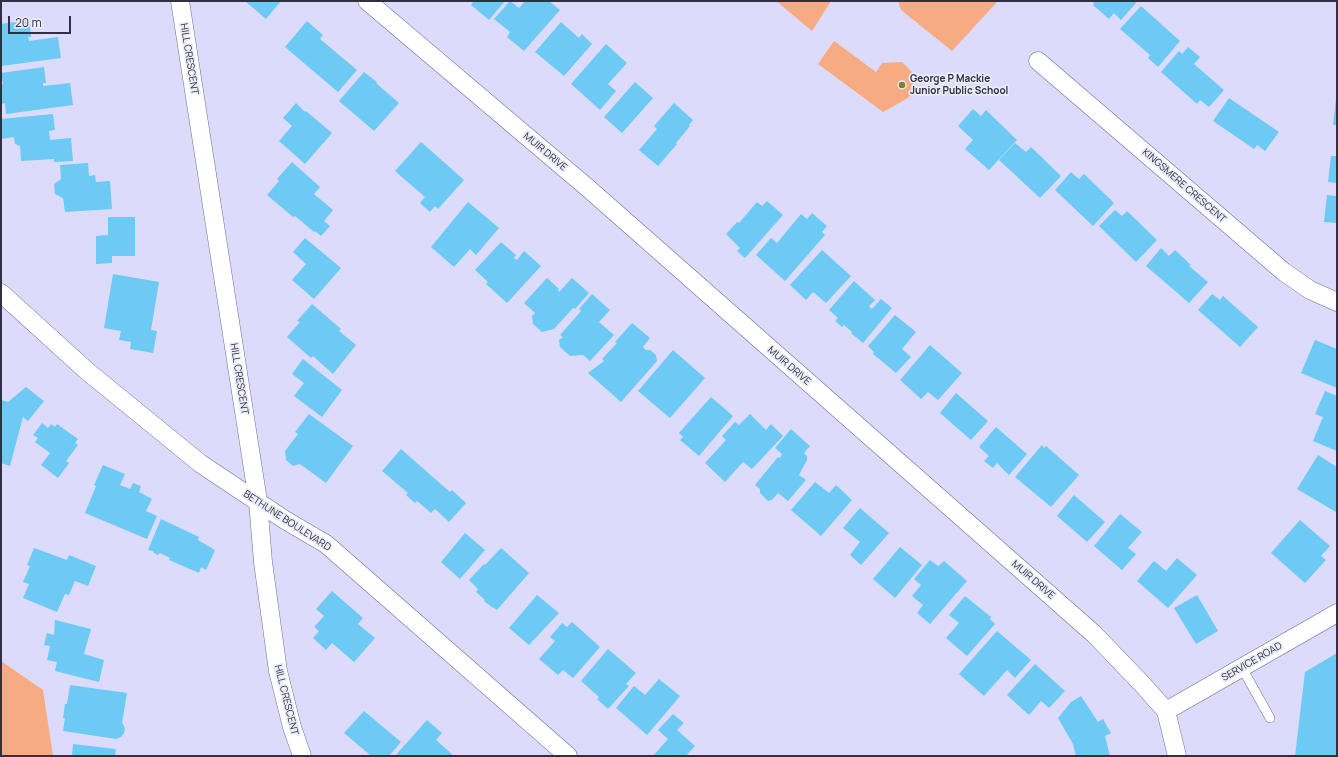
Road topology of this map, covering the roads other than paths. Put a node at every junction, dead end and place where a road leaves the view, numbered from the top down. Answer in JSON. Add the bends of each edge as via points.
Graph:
{"nodes":[{"id":1,"x":180,"y":1,"type":"edge"},
{"id":2,"x":367,"y":1,"type":"edge"},
{"id":3,"x":1038,"y":61,"type":"dead end"},
{"id":4,"x":1,"y":294,"type":"edge"},
{"id":5,"x":1337,"y":302,"type":"edge"},
{"id":6,"x":258,"y":501,"type":"junction"},
{"id":7,"x":1337,"y":613,"type":"edge"},
{"id":8,"x":1242,"y":668,"type":"junction"},
{"id":9,"x":1166,"y":711,"type":"junction"},
{"id":10,"x":1270,"y":718,"type":"dead end"},
{"id":11,"x":302,"y":756,"type":"edge"},
{"id":12,"x":568,"y":756,"type":"edge"},
{"id":13,"x":1177,"y":756,"type":"edge"}],
"edges":[{"from":1,"to":6,"type":"street","name":"HILL CRESCENT"},
{"from":2,"to":9,"type":"street","name":"MUIR DRIVE","via":[[589,189],[1094,634]]},
{"from":3,"to":5,"type":"street","name":"KINGSMERE CRESCENT","via":[[1284,272],[1310,290]]},
{"from":4,"to":6,"type":"street","name":"BETHUNE BOULEVARD","via":[[87,371],[201,464]]},
{"from":6,"to":11,"type":"street","name":"HILL CRESCENT","via":[[263,562],[278,671]]},
{"from":6,"to":12,"type":"street","name":"BETHUNE BOULEVARD","via":[[326,544]]},
{"from":7,"to":8,"type":"street","name":"SERVICE ROAD"},
{"from":8,"to":9,"type":"street","name":"SERVICE ROAD"},
{"from":8,"to":10,"type":"lane"},
{"from":9,"to":13,"type":"street","name":"MUIR DRIVE"}]}
